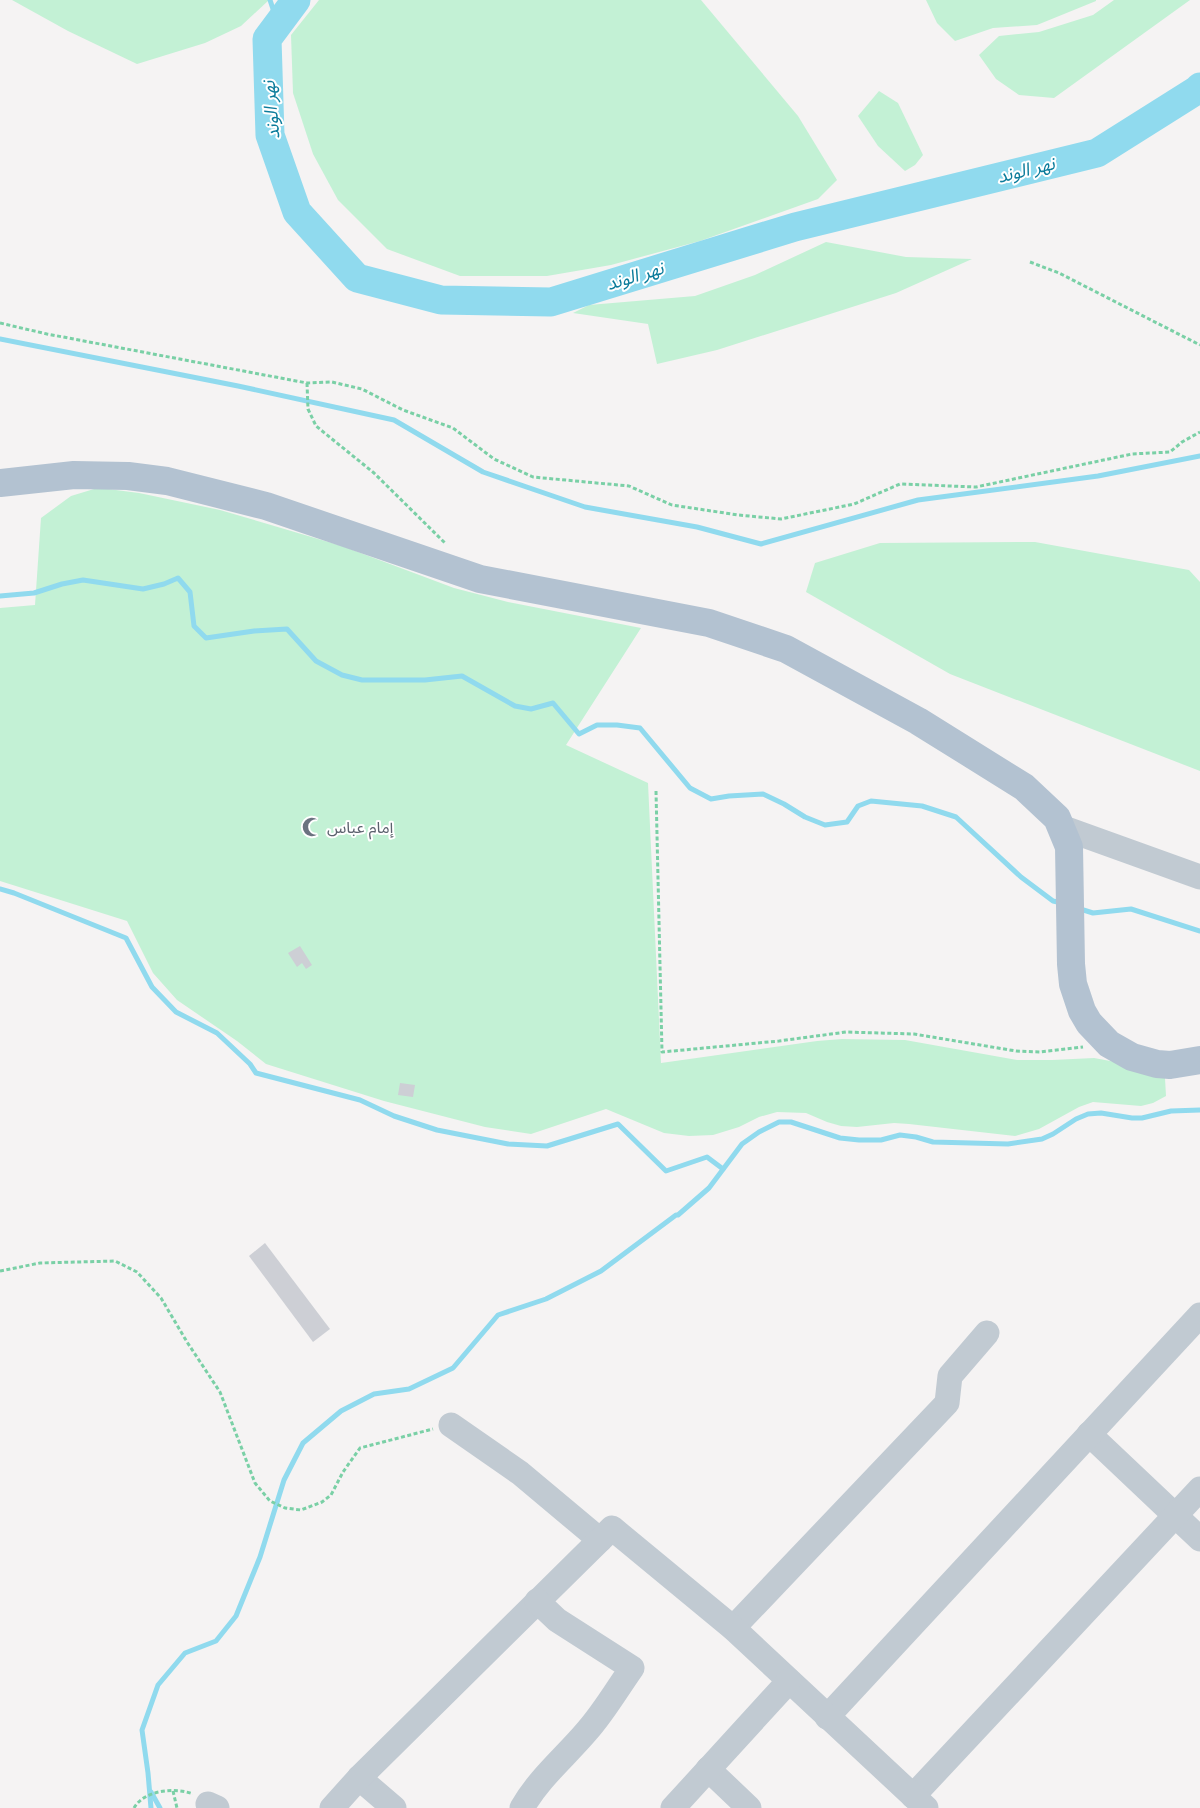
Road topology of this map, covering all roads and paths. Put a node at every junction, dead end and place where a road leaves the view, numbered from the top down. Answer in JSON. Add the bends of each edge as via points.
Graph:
{"nodes":[{"id":1,"x":1030,"y":262,"type":"dead end"},
{"id":2,"x":0,"y":323,"type":"edge"},
{"id":3,"x":1200,"y":345,"type":"edge"},
{"id":4,"x":307,"y":384,"type":"junction"},
{"id":5,"x":1200,"y":432,"type":"edge"},
{"id":6,"x":0,"y":483,"type":"edge"},
{"id":7,"x":452,"y":551,"type":"dead end"},
{"id":8,"x":656,"y":791,"type":"dead end"},
{"id":9,"x":1061,"y":827,"type":"junction"},
{"id":10,"x":1200,"y":877,"type":"edge"},
{"id":11,"x":1109,"y":1044,"type":"junction"},
{"id":12,"x":1200,"y":1060,"type":"edge"},
{"id":13,"x":0,"y":1271,"type":"edge"},
{"id":14,"x":1200,"y":1314,"type":"edge"},
{"id":15,"x":987,"y":1333,"type":"dead end"},
{"id":16,"x":451,"y":1425,"type":"joint"},
{"id":17,"x":1089,"y":1434,"type":"junction"},
{"id":18,"x":1200,"y":1489,"type":"edge"},
{"id":19,"x":1175,"y":1516,"type":"junction"},
{"id":20,"x":1200,"y":1539,"type":"edge"},
{"id":21,"x":600,"y":1540,"type":"junction"},
{"id":22,"x":536,"y":1601,"type":"junction"},
{"id":23,"x":733,"y":1628,"type":"junction"},
{"id":24,"x":789,"y":1681,"type":"junction"},
{"id":25,"x":827,"y":1716,"type":"junction"},
{"id":26,"x":708,"y":1770,"type":"junction"},
{"id":27,"x":359,"y":1778,"type":"junction"},
{"id":28,"x":173,"y":1791,"type":"junction"},
{"id":29,"x":920,"y":1802,"type":"edge"},
{"id":30,"x":213,"y":1806,"type":"edge"},
{"id":31,"x":134,"y":1808,"type":"edge"},
{"id":32,"x":177,"y":1808,"type":"edge"},
{"id":33,"x":332,"y":1808,"type":"edge"},
{"id":34,"x":394,"y":1808,"type":"edge"},
{"id":35,"x":522,"y":1808,"type":"edge"},
{"id":36,"x":673,"y":1808,"type":"edge"},
{"id":37,"x":749,"y":1808,"type":"edge"}],
"edges":[{"from":1,"to":3,"type":"path","via":[[1060,272]]},
{"from":2,"to":4,"type":"path"},
{"from":4,"to":5,"type":"path","via":[[332,382],[362,389],[402,410],[454,428],[494,459],[533,476],[629,486],[672,505],[781,519],[854,504],[900,484],[976,486],[1132,454],[1170,452]]},
{"from":4,"to":7,"type":"path","via":[[308,409],[316,426],[374,473]]},
{"from":6,"to":9,"type":"main road","via":[[74,475],[167,481],[266,506],[480,579],[709,623],[786,649],[918,721],[1024,787],[1057,818]]},
{"from":8,"to":11,"type":"path","via":[[662,1052],[846,1032],[914,1034],[1016,1051],[1040,1052]]},
{"from":9,"to":10,"type":"street"},
{"from":9,"to":11,"type":"main road","via":[[1069,847],[1071,964],[1076,998],[1089,1023]]},
{"from":11,"to":12,"type":"main road","via":[[1132,1057],[1157,1064]]},
{"from":13,"to":16,"type":"path","via":[[40,1264],[115,1261],[137,1272],[161,1298],[220,1392],[255,1483],[270,1501],[285,1508],[300,1510],[331,1495],[360,1448]]},
{"from":14,"to":17,"type":"street"},
{"from":15,"to":23,"type":"street","via":[[950,1376],[947,1403]]},
{"from":16,"to":21,"type":"street","via":[[520,1473]]},
{"from":17,"to":19,"type":"street"},
{"from":17,"to":25,"type":"street"},
{"from":18,"to":19,"type":"street"},
{"from":19,"to":20,"type":"street"},
{"from":19,"to":29,"type":"street"},
{"from":21,"to":22,"type":"street"},
{"from":21,"to":23,"type":"street","via":[[612,1528]]},
{"from":22,"to":27,"type":"street"},
{"from":22,"to":35,"type":"street","via":[[557,1620],[632,1668],[593,1724],[539,1782]]},
{"from":23,"to":24,"type":"street"},
{"from":24,"to":25,"type":"street"},
{"from":24,"to":26,"type":"street"},
{"from":25,"to":29,"type":"street"},
{"from":26,"to":36,"type":"street"},
{"from":26,"to":37,"type":"street"},
{"from":27,"to":33,"type":"street"},
{"from":27,"to":34,"type":"street"},
{"from":28,"to":30,"type":"path","via":[[191,1793]]},
{"from":28,"to":31,"type":"path","via":[[158,1792],[138,1801]]},
{"from":28,"to":32,"type":"path"}]}
